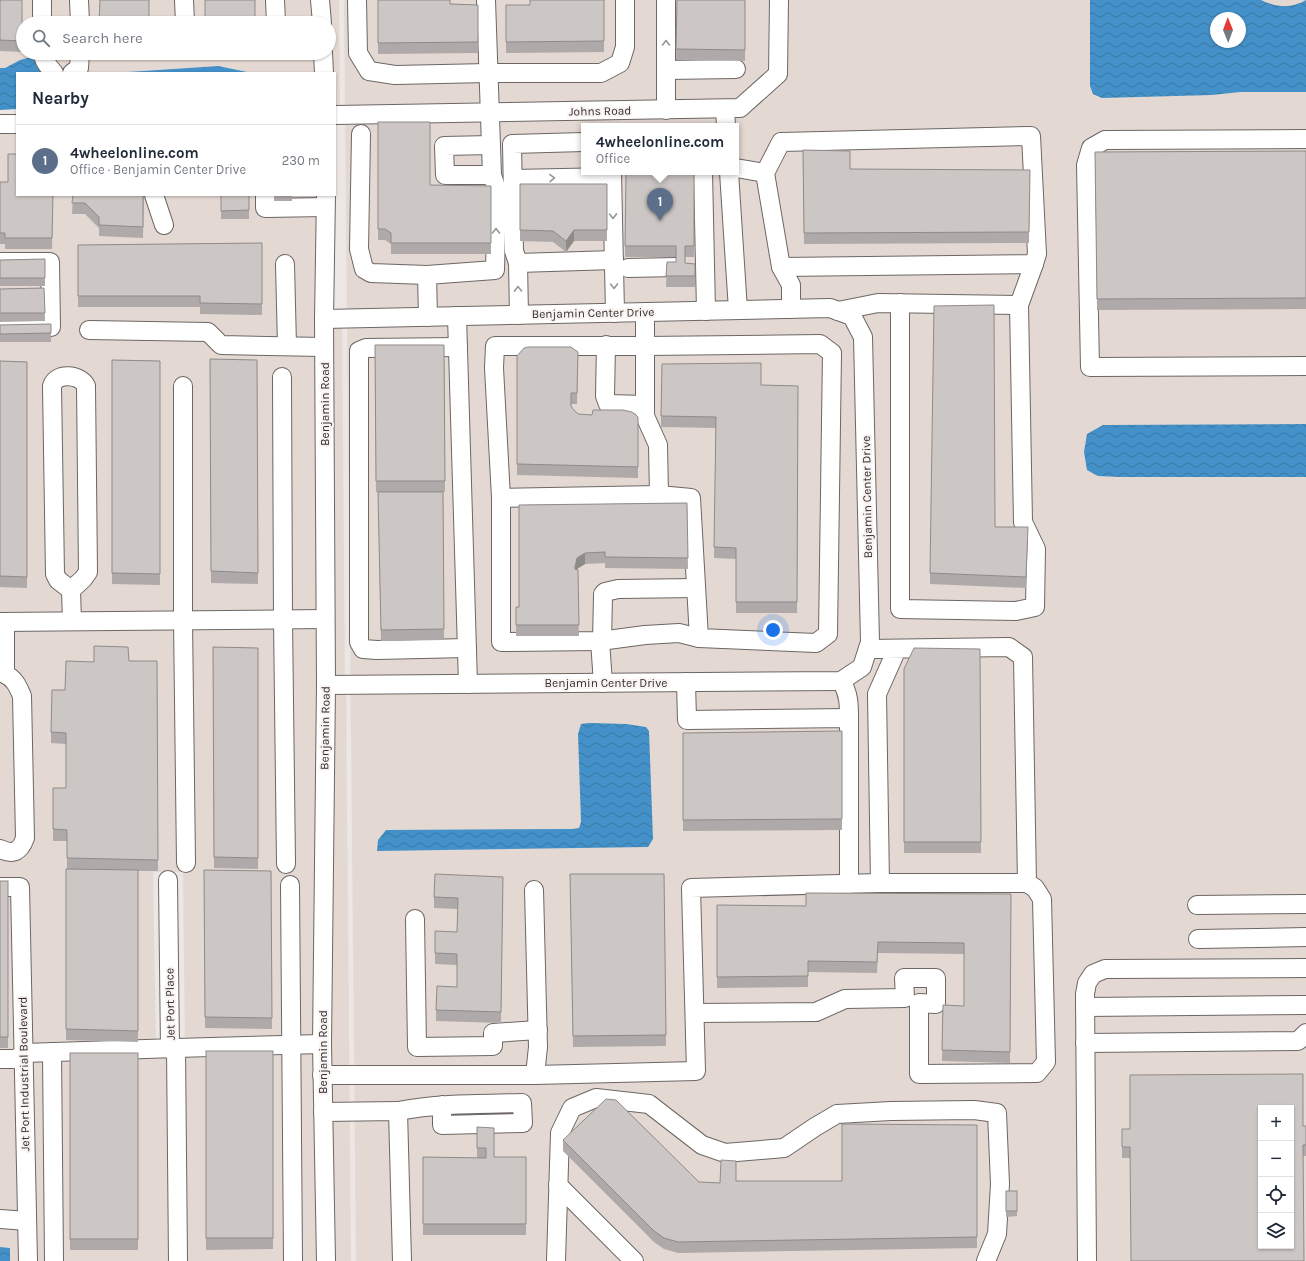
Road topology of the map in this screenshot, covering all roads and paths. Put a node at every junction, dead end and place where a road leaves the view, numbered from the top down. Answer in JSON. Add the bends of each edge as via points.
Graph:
{"nodes":[{"id":1,"x":42,"y":0,"type":"edge"},
{"id":2,"x":79,"y":0,"type":"edge"},
{"id":3,"x":184,"y":0,"type":"edge"},
{"id":4,"x":275,"y":0,"type":"edge"},
{"id":5,"x":320,"y":0,"type":"edge"},
{"id":6,"x":357,"y":0,"type":"edge"},
{"id":7,"x":486,"y":0,"type":"edge"},
{"id":8,"x":625,"y":0,"type":"edge"},
{"id":9,"x":666,"y":0,"type":"edge"},
{"id":10,"x":779,"y":0,"type":"edge"},
{"id":11,"x":42,"y":16,"type":"edge"},
{"id":12,"x":80,"y":16,"type":"edge"},
{"id":13,"x":185,"y":16,"type":"edge"},
{"id":14,"x":276,"y":16,"type":"edge"},
{"id":15,"x":321,"y":16,"type":"edge"},
{"id":16,"x":44,"y":60,"type":"edge"},
{"id":17,"x":80,"y":60,"type":"edge"},
{"id":18,"x":323,"y":60,"type":"edge"},
{"id":19,"x":736,"y":69,"type":"dead end"},
{"id":20,"x":666,"y":70,"type":"junction"},
{"id":21,"x":53,"y":72,"type":"edge"},
{"id":22,"x":73,"y":72,"type":"edge"},
{"id":23,"x":324,"y":72,"type":"edge"},
{"id":24,"x":488,"y":73,"type":"junction"},
{"id":25,"x":666,"y":110,"type":"junction"},
{"id":26,"x":489,"y":113,"type":"junction"},
{"id":27,"x":336,"y":115,"type":"edge"},
{"id":28,"x":725,"y":117,"type":"edge"},
{"id":29,"x":0,"y":124,"type":"edge"},
{"id":30,"x":16,"y":124,"type":"edge"},
{"id":31,"x":361,"y":134,"type":"dead end"},
{"id":32,"x":1306,"y":140,"type":"edge"},
{"id":33,"x":581,"y":142,"type":"edge"},
{"id":34,"x":491,"y":146,"type":"junction"},
{"id":35,"x":739,"y":169,"type":"edge"},
{"id":36,"x":765,"y":173,"type":"junction"},
{"id":37,"x":492,"y":175,"type":"junction"},
{"id":38,"x":592,"y":175,"type":"edge"},
{"id":39,"x":612,"y":175,"type":"edge"},
{"id":40,"x":703,"y":175,"type":"edge"},
{"id":41,"x":729,"y":175,"type":"edge"},
{"id":42,"x":513,"y":179,"type":"junction"},
{"id":43,"x":154,"y":196,"type":"edge"},
{"id":44,"x":265,"y":196,"type":"edge"},
{"id":45,"x":326,"y":201,"type":"edge"},
{"id":46,"x":164,"y":225,"type":"dead end"},
{"id":47,"x":0,"y":262,"type":"edge"},
{"id":48,"x":285,"y":264,"type":"dead end"},
{"id":49,"x":518,"y":264,"type":"junction"},
{"id":50,"x":621,"y":264,"type":"junction"},
{"id":51,"x":1034,"y":264,"type":"junction"},
{"id":52,"x":705,"y":267,"type":"junction"},
{"id":53,"x":781,"y":267,"type":"junction"},
{"id":54,"x":427,"y":275,"type":"junction"},
{"id":55,"x":900,"y":303,"type":"junction"},
{"id":56,"x":1019,"y":305,"type":"junction"},
{"id":57,"x":791,"y":309,"type":"junction"},
{"id":58,"x":738,"y":310,"type":"junction"},
{"id":59,"x":706,"y":311,"type":"junction"},
{"id":60,"x":838,"y":311,"type":"junction"},
{"id":61,"x":645,"y":312,"type":"junction"},
{"id":62,"x":615,"y":313,"type":"junction"},
{"id":63,"x":519,"y":315,"type":"junction"},
{"id":64,"x":457,"y":316,"type":"junction"},
{"id":65,"x":428,"y":317,"type":"junction"},
{"id":66,"x":324,"y":319,"type":"junction"},
{"id":67,"x":0,"y":329,"type":"edge"},
{"id":68,"x":89,"y":330,"type":"dead end"},
{"id":69,"x":286,"y":346,"type":"junction"},
{"id":70,"x":606,"y":346,"type":"junction"},
{"id":71,"x":645,"y":346,"type":"junction"},
{"id":72,"x":324,"y":347,"type":"junction"},
{"id":73,"x":458,"y":347,"type":"junction"},
{"id":74,"x":1306,"y":366,"type":"edge"},
{"id":75,"x":282,"y":377,"type":"dead end"},
{"id":76,"x":183,"y":386,"type":"dead end"},
{"id":77,"x":645,"y":405,"type":"junction"},
{"id":78,"x":659,"y":495,"type":"junction"},
{"id":79,"x":501,"y":498,"type":"junction"},
{"id":80,"x":696,"y":588,"type":"junction"},
{"id":81,"x":71,"y":590,"type":"junction"},
{"id":82,"x":325,"y":619,"type":"junction"},
{"id":83,"x":283,"y":620,"type":"junction"},
{"id":84,"x":72,"y":621,"type":"junction"},
{"id":85,"x":183,"y":621,"type":"junction"},
{"id":86,"x":2,"y":622,"type":"edge"},
{"id":87,"x":699,"y":638,"type":"junction"},
{"id":88,"x":601,"y":641,"type":"junction"},
{"id":89,"x":467,"y":648,"type":"junction"},
{"id":90,"x":868,"y":649,"type":"junction"},
{"id":91,"x":897,"y":649,"type":"junction"},
{"id":92,"x":3,"y":675,"type":"edge"},
{"id":93,"x":841,"y":681,"type":"junction"},
{"id":94,"x":686,"y":682,"type":"junction"},
{"id":95,"x":603,"y":683,"type":"junction"},
{"id":96,"x":468,"y":684,"type":"junction"},
{"id":97,"x":326,"y":685,"type":"junction"},
{"id":98,"x":849,"y":718,"type":"junction"},
{"id":99,"x":849,"y":811,"type":"junction"},
{"id":100,"x":879,"y":811,"type":"junction"},
{"id":101,"x":0,"y":849,"type":"edge"},
{"id":102,"x":186,"y":863,"type":"dead end"},
{"id":103,"x":286,"y":864,"type":"dead end"},
{"id":104,"x":168,"y":880,"type":"dead end"},
{"id":105,"x":880,"y":882,"type":"junction"},
{"id":106,"x":1027,"y":883,"type":"junction"},
{"id":107,"x":849,"y":884,"type":"junction"},
{"id":108,"x":290,"y":885,"type":"dead end"},
{"id":109,"x":0,"y":887,"type":"edge"},
{"id":110,"x":534,"y":890,"type":"dead end"},
{"id":111,"x":1306,"y":904,"type":"edge"},
{"id":112,"x":1196,"y":905,"type":"dead end"},
{"id":113,"x":415,"y":919,"type":"dead end"},
{"id":114,"x":1306,"y":937,"type":"edge"},
{"id":115,"x":1198,"y":939,"type":"dead end"},
{"id":116,"x":1306,"y":968,"type":"edge"},
{"id":117,"x":1306,"y":1006,"type":"edge"},
{"id":118,"x":1086,"y":1007,"type":"junction"},
{"id":119,"x":695,"y":1014,"type":"junction"},
{"id":120,"x":538,"y":1030,"type":"junction"},
{"id":121,"x":1306,"y":1033,"type":"edge"},
{"id":122,"x":1085,"y":1043,"type":"junction"},
{"id":123,"x":322,"y":1044,"type":"junction"},
{"id":124,"x":292,"y":1045,"type":"junction"},
{"id":125,"x":173,"y":1048,"type":"junction"},
{"id":126,"x":52,"y":1052,"type":"junction"},
{"id":127,"x":24,"y":1053,"type":"junction"},
{"id":128,"x":0,"y":1060,"type":"edge"},
{"id":129,"x":322,"y":1075,"type":"junction"},
{"id":130,"x":535,"y":1075,"type":"junction"},
{"id":131,"x":442,"y":1105,"type":"dead end"},
{"id":132,"x":398,"y":1111,"type":"junction"},
{"id":133,"x":323,"y":1112,"type":"junction"},
{"id":134,"x":558,"y":1185,"type":"junction"},
{"id":135,"x":0,"y":1219,"type":"edge"},
{"id":136,"x":27,"y":1221,"type":"junction"},
{"id":137,"x":28,"y":1261,"type":"edge"},
{"id":138,"x":54,"y":1261,"type":"edge"},
{"id":139,"x":178,"y":1261,"type":"edge"},
{"id":140,"x":293,"y":1261,"type":"edge"},
{"id":141,"x":326,"y":1261,"type":"edge"},
{"id":142,"x":402,"y":1261,"type":"edge"},
{"id":143,"x":556,"y":1261,"type":"edge"},
{"id":144,"x":634,"y":1261,"type":"edge"},
{"id":145,"x":986,"y":1261,"type":"edge"},
{"id":146,"x":1088,"y":1261,"type":"edge"}],
"edges":[{"from":1,"to":11,"type":"street"},
{"from":2,"to":12,"type":"street"},
{"from":3,"to":13,"type":"street"},
{"from":4,"to":14,"type":"street"},
{"from":5,"to":15,"type":"street"},
{"from":6,"to":24,"type":"street","via":[[358,53],[369,71],[395,76]]},
{"from":7,"to":24,"type":"street"},
{"from":8,"to":24,"type":"street","via":[[625,47],[620,62],[601,73]]},
{"from":20,"to":9,"type":"street","one_way":true},
{"from":10,"to":28,"type":"street","name":"Johns Road","via":[[778,74],[740,108]]},
{"from":16,"to":21,"type":"street"},
{"from":17,"to":22,"type":"street","via":[[79,68]]},
{"from":18,"to":23,"type":"street"},
{"from":19,"to":20,"type":"street"},
{"from":20,"to":25,"type":"street"},
{"from":24,"to":26,"type":"street"},
{"from":25,"to":26,"type":"street","name":"Johns Road"},
{"from":25,"to":28,"type":"street","name":"Johns Road"},
{"from":26,"to":27,"type":"street","name":"Johns Road"},
{"from":26,"to":34,"type":"street"},
{"from":29,"to":30,"type":"street"},
{"from":31,"to":54,"type":"street","via":[[359,249],[364,269],[371,273]]},
{"from":32,"to":74,"type":"street","via":[[1105,140],[1091,148],[1086,165],[1090,367]]},
{"from":33,"to":42,"type":"street","via":[[512,144]]},
{"from":34,"to":37,"type":"street"},
{"from":34,"to":37,"type":"street","via":[[444,146],[445,175]]},
{"from":35,"to":36,"type":"street"},
{"from":36,"to":51,"type":"street","via":[[781,142],[1031,136],[1037,254]]},
{"from":36,"to":53,"type":"street"},
{"from":54,"to":37,"type":"street","one_way":true,"via":[[495,270],[497,190]]},
{"from":42,"to":38,"type":"street","one_way":true},
{"from":39,"to":50,"type":"street","one_way":true},
{"from":40,"to":52,"type":"street"},
{"from":41,"to":58,"type":"street"},
{"from":42,"to":49,"type":"street","via":[[514,251]]},
{"from":43,"to":46,"type":"street"},
{"from":44,"to":45,"type":"street","via":[[265,208]]},
{"from":45,"to":66,"type":"street","name":"Benjamin Road"},
{"from":47,"to":67,"type":"street","via":[[50,262],[51,328]]},
{"from":48,"to":69,"type":"street"},
{"from":49,"to":50,"type":"street"},
{"from":63,"to":49,"type":"street","one_way":true},
{"from":50,"to":52,"type":"street"},
{"from":50,"to":62,"type":"street","one_way":true},
{"from":51,"to":53,"type":"street"},
{"from":51,"to":56,"type":"street"},
{"from":52,"to":59,"type":"street"},
{"from":53,"to":57,"type":"street","via":[[791,285]]},
{"from":54,"to":65,"type":"street"},
{"from":55,"to":56,"type":"street"},
{"from":55,"to":56,"type":"street","via":[[900,609],[1016,611],[1035,607],[1036,549],[1023,522]]},
{"from":55,"to":60,"type":"street","via":[[878,303]]},
{"from":57,"to":58,"type":"street","name":"Benjamin Center Drive"},
{"from":57,"to":60,"type":"street","name":"Benjamin Center Drive","via":[[830,308]]},
{"from":58,"to":59,"type":"street","name":"Benjamin Center Drive"},
{"from":59,"to":61,"type":"street","name":"Benjamin Center Drive"},
{"from":60,"to":90,"type":"street","name":"Benjamin Center Drive","via":[[852,316],[863,337],[870,634]]},
{"from":61,"to":62,"type":"street","name":"Benjamin Center Drive"},
{"from":61,"to":71,"type":"street"},
{"from":62,"to":63,"type":"street","name":"Benjamin Center Drive"},
{"from":63,"to":64,"type":"street","name":"Benjamin Center Drive"},
{"from":64,"to":65,"type":"street","name":"Benjamin Center Drive"},
{"from":64,"to":73,"type":"street"},
{"from":65,"to":66,"type":"street","name":"Benjamin Center Drive"},
{"from":66,"to":72,"type":"street","name":"Benjamin Road"},
{"from":68,"to":69,"type":"street","via":[[208,332],[222,345]]},
{"from":69,"to":72,"type":"street"},
{"from":70,"to":71,"type":"street"},
{"from":70,"to":77,"type":"street","via":[[605,396],[608,404]]},
{"from":70,"to":79,"type":"street","via":[[495,346]]},
{"from":71,"to":77,"type":"street"},
{"from":71,"to":87,"type":"street","via":[[820,344],[832,353],[828,634],[816,643]]},
{"from":72,"to":82,"type":"street","name":"Benjamin Road"},
{"from":73,"to":89,"type":"street"},
{"from":73,"to":89,"type":"street","via":[[366,348],[359,351],[359,642],[362,649],[377,650]]},
{"from":75,"to":83,"type":"street"},
{"from":76,"to":85,"type":"street"},
{"from":77,"to":78,"type":"street","via":[[645,416],[658,445]]},
{"from":78,"to":79,"type":"street"},
{"from":78,"to":80,"type":"street","via":[[691,498]]},
{"from":79,"to":88,"type":"street","via":[[501,642]]},
{"from":80,"to":87,"type":"street"},
{"from":80,"to":88,"type":"street","via":[[618,589],[605,592]]},
{"from":81,"to":81,"type":"street","via":[[54,574],[52,386],[56,379],[67,376],[81,380],[86,386],[88,572]]},
{"from":81,"to":84,"type":"street"},
{"from":82,"to":83,"type":"street"},
{"from":82,"to":97,"type":"street","name":"Benjamin Road"},
{"from":83,"to":85,"type":"street"},
{"from":83,"to":103,"type":"street"},
{"from":84,"to":85,"type":"street"},
{"from":84,"to":86,"type":"street"},
{"from":85,"to":102,"type":"street"},
{"from":86,"to":92,"type":"street"},
{"from":87,"to":88,"type":"street","via":[[679,633]]},
{"from":88,"to":95,"type":"street"},
{"from":89,"to":96,"type":"street"},
{"from":90,"to":91,"type":"street"},
{"from":90,"to":93,"type":"street","name":"Benjamin Center Drive","via":[[862,667]]},
{"from":91,"to":100,"type":"street","via":[[877,694]]},
{"from":91,"to":106,"type":"street","via":[[1009,647],[1023,657]]},
{"from":92,"to":101,"type":"street","via":[[10,676],[15,681],[22,696],[25,838],[22,846],[14,852],[9,853]]},
{"from":93,"to":94,"type":"street","name":"Benjamin Center Drive"},
{"from":93,"to":98,"type":"street","via":[[848,696]]},
{"from":94,"to":95,"type":"street","name":"Benjamin Center Drive"},
{"from":94,"to":98,"type":"street","via":[[686,720]]},
{"from":95,"to":96,"type":"street","name":"Benjamin Center Drive"},
{"from":96,"to":97,"type":"street","name":"Benjamin Center Drive"},
{"from":97,"to":123,"type":"street","name":"Benjamin Road"},
{"from":98,"to":99,"type":"street"},
{"from":99,"to":100,"type":"street"},
{"from":99,"to":107,"type":"street"},
{"from":100,"to":105,"type":"street"},
{"from":104,"to":125,"type":"street","name":"Jet Port Place"},
{"from":105,"to":106,"type":"street"},
{"from":105,"to":107,"type":"street"},
{"from":106,"to":119,"type":"street","via":[[1035,888],[1042,899],[1046,1062],[1038,1073],[919,1074],[912,1001],[845,999],[816,1012]]},
{"from":107,"to":119,"type":"street","via":[[691,888]]},
{"from":108,"to":124,"type":"street"},
{"from":109,"to":127,"type":"street","name":"Jet Port Industrial Boulevard","via":[[20,887]]},
{"from":110,"to":120,"type":"street"},
{"from":111,"to":112,"type":"street"},
{"from":113,"to":120,"type":"street","via":[[417,1047],[493,1046],[493,1033]]},
{"from":114,"to":115,"type":"street"},
{"from":116,"to":118,"type":"street","via":[[1105,969],[1094,974],[1086,983]]},
{"from":117,"to":118,"type":"street"},
{"from":118,"to":122,"type":"street"},
{"from":119,"to":130,"type":"street","via":[[696,1071]]},
{"from":120,"to":130,"type":"street"},
{"from":121,"to":122,"type":"street","via":[[1298,1041]]},
{"from":122,"to":146,"type":"street"},
{"from":123,"to":124,"type":"street","name":"Jet Port Place"},
{"from":123,"to":129,"type":"street","name":"Benjamin Road"},
{"from":124,"to":125,"type":"street","name":"Jet Port Place"},
{"from":124,"to":140,"type":"street"},
{"from":125,"to":126,"type":"street"},
{"from":125,"to":139,"type":"street"},
{"from":126,"to":127,"type":"street"},
{"from":126,"to":138,"type":"street"},
{"from":127,"to":128,"type":"street","via":[[16,1059]]},
{"from":127,"to":136,"type":"street","name":"Jet Port Industrial Boulevard"},
{"from":129,"to":130,"type":"street"},
{"from":129,"to":133,"type":"street","name":"Benjamin Road"},
{"from":131,"to":132,"type":"street"},
{"from":132,"to":133,"type":"street"},
{"from":132,"to":142,"type":"street"},
{"from":133,"to":141,"type":"street","name":"Benjamin Road"},
{"from":134,"to":143,"type":"street"},
{"from":134,"to":144,"type":"street"},
{"from":134,"to":145,"type":"street","via":[[560,1133],[572,1108],[596,1098],[649,1104],[702,1145],[725,1153],[784,1148],[837,1114],[966,1110],[997,1113],[1000,1184],[997,1234]]},
{"from":135,"to":136,"type":"street"},
{"from":136,"to":137,"type":"street","name":"Jet Port Industrial Boulevard"}]}
